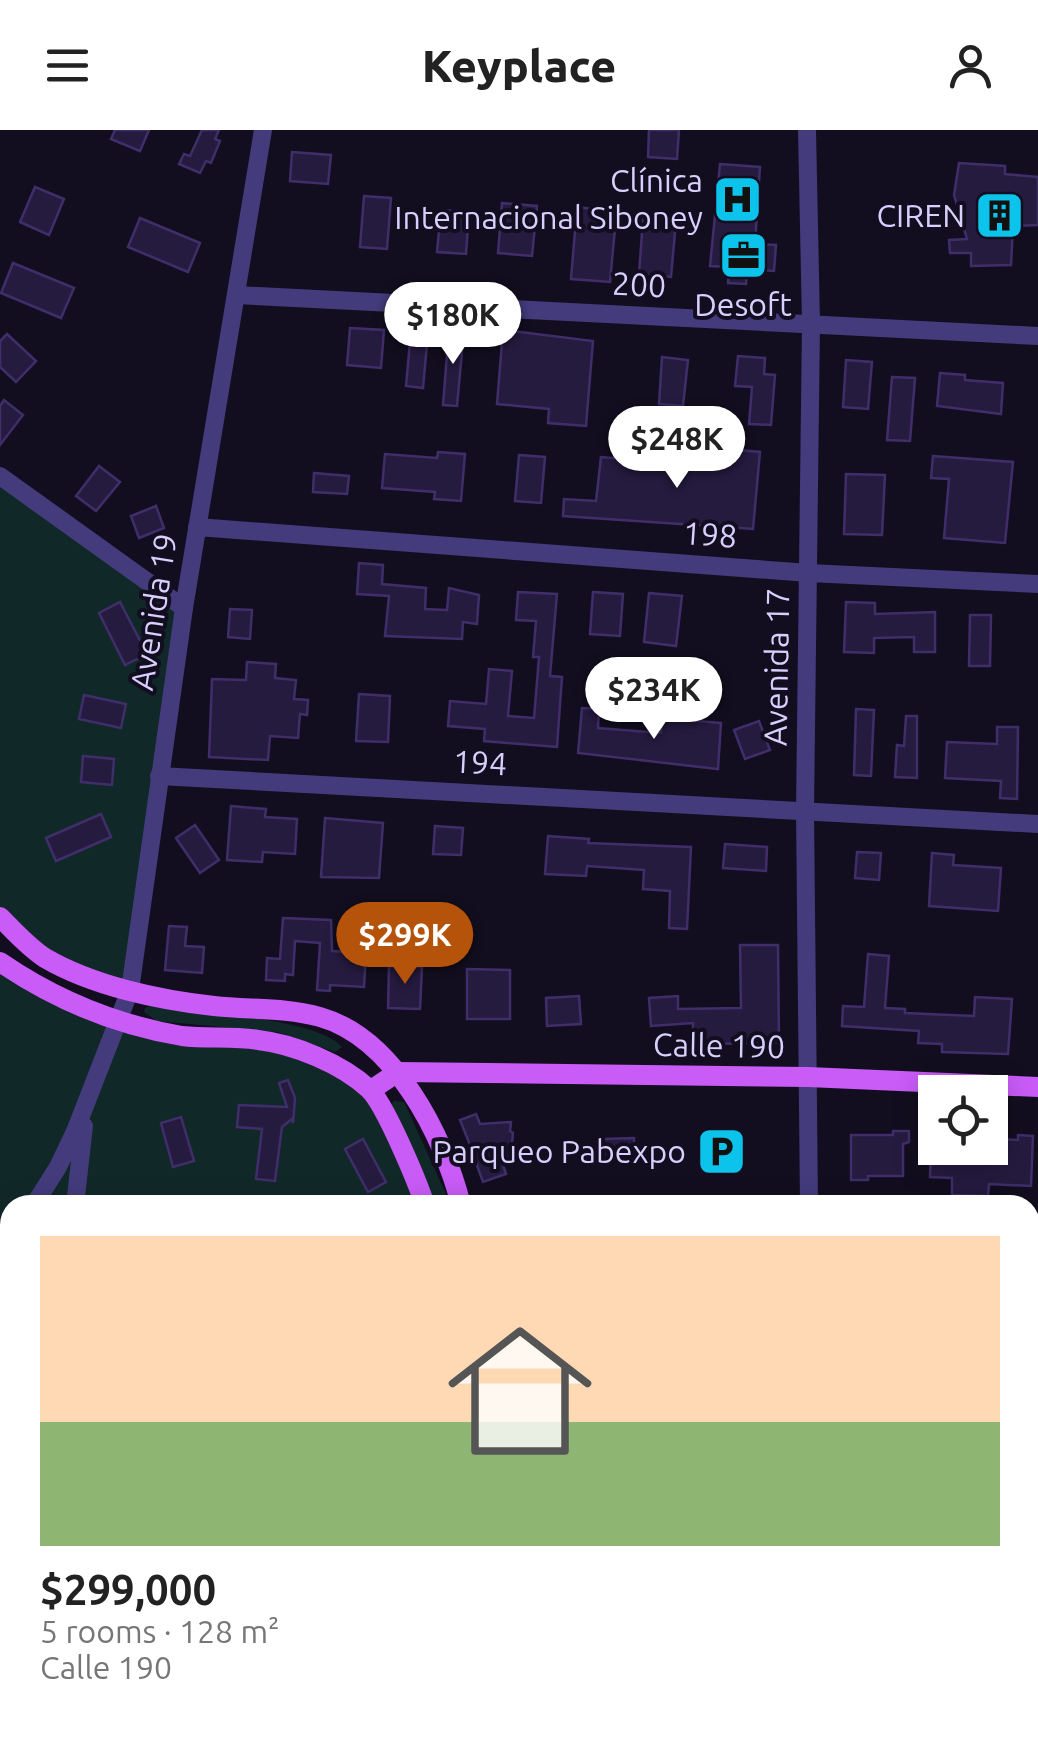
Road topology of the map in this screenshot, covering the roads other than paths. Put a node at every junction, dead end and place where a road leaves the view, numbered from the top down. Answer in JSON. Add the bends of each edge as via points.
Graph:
{"nodes":[{"id":1,"x":263,"y":130,"type":"edge"},
{"id":2,"x":807,"y":130,"type":"edge"},
{"id":3,"x":237,"y":294,"type":"junction"},
{"id":4,"x":811,"y":324,"type":"junction"},
{"id":5,"x":1038,"y":336,"type":"edge"},
{"id":6,"x":0,"y":476,"type":"edge"},
{"id":7,"x":198,"y":527,"type":"junction"},
{"id":8,"x":809,"y":573,"type":"junction"},
{"id":9,"x":1038,"y":584,"type":"edge"},
{"id":10,"x":184,"y":608,"type":"junction"},
{"id":11,"x":159,"y":776,"type":"junction"},
{"id":12,"x":805,"y":810,"type":"junction"},
{"id":13,"x":1038,"y":824,"type":"edge"},
{"id":14,"x":0,"y":917,"type":"edge"},
{"id":15,"x":0,"y":962,"type":"edge"},
{"id":16,"x":130,"y":990,"type":"junction"},
{"id":17,"x":119,"y":1020,"type":"junction"},
{"id":18,"x":398,"y":1072,"type":"junction"},
{"id":19,"x":808,"y":1077,"type":"junction"},
{"id":20,"x":1038,"y":1088,"type":"edge"},
{"id":21,"x":371,"y":1090,"type":"junction"},
{"id":22,"x":88,"y":1097,"type":"junction"},
{"id":23,"x":40,"y":1195,"type":"edge"},
{"id":24,"x":76,"y":1195,"type":"edge"},
{"id":25,"x":420,"y":1195,"type":"edge"},
{"id":26,"x":457,"y":1195,"type":"edge"},
{"id":27,"x":808,"y":1195,"type":"edge"}],
"edges":[{"from":1,"to":3,"type":"street","name":"Avenida 19"},
{"from":2,"to":4,"type":"street","name":"Avenida 17"},
{"from":3,"to":4,"type":"street","name":"200"},
{"from":3,"to":7,"type":"street","name":"Avenida 19"},
{"from":4,"to":5,"type":"street","name":"200"},
{"from":4,"to":8,"type":"street","name":"Avenida 17"},
{"from":6,"to":10,"type":"street"},
{"from":7,"to":8,"type":"street","name":"198"},
{"from":7,"to":10,"type":"street","name":"Avenida 19"},
{"from":8,"to":9,"type":"street","name":"198"},
{"from":8,"to":12,"type":"street","name":"Avenida 17"},
{"from":10,"to":11,"type":"street","name":"Avenida 19"},
{"from":11,"to":12,"type":"street","name":"194"},
{"from":11,"to":16,"type":"street","name":"Avenida 19"},
{"from":12,"to":13,"type":"street","name":"194"},
{"from":12,"to":19,"type":"street","name":"Avenida 17"},
{"from":14,"to":16,"type":"main road","via":[[44,957]]},
{"from":15,"to":17,"type":"main road","via":[[72,1004]]},
{"from":16,"to":17,"type":"street","name":"Avenida 19"},
{"from":16,"to":18,"type":"main road","via":[[322,1017],[368,1044]]},
{"from":17,"to":21,"type":"main road","via":[[183,1036],[262,1040],[307,1054]]},
{"from":17,"to":22,"type":"street","name":"Avenida 19"},
{"from":18,"to":19,"type":"main road","name":"Calle 190"},
{"from":18,"to":21,"type":"main road"},
{"from":18,"to":26,"type":"main road","via":[[442,1151]]},
{"from":19,"to":20,"type":"main road","name":"Calle 190"},
{"from":19,"to":27,"type":"street","name":"Avenida 17"},
{"from":21,"to":25,"type":"main road"},
{"from":22,"to":23,"type":"street"},
{"from":22,"to":24,"type":"street"}]}
